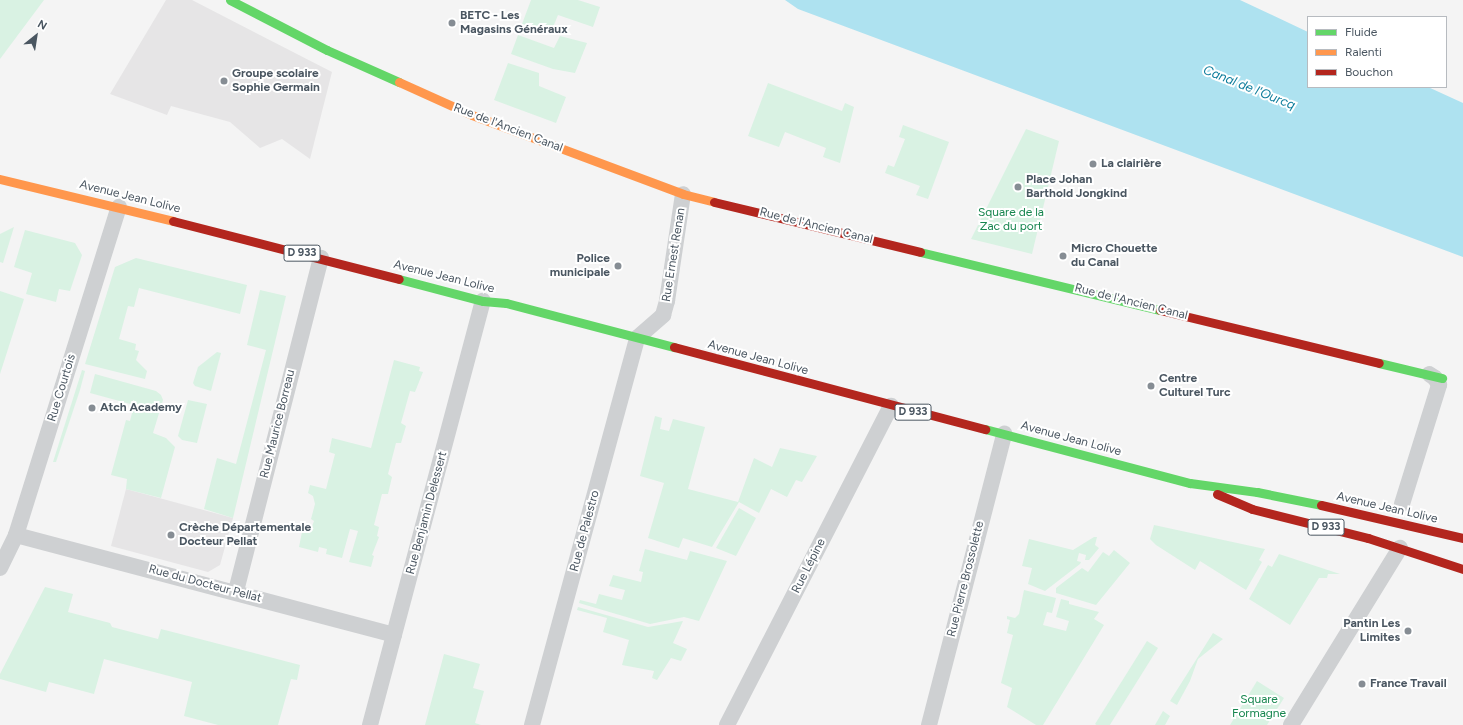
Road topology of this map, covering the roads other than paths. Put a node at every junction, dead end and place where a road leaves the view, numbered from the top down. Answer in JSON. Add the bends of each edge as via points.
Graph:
{"nodes":[{"id":1,"x":230,"y":0,"type":"edge"},
{"id":2,"x":0,"y":172,"type":"edge"},
{"id":3,"x":0,"y":179,"type":"edge"},
{"id":4,"x":49,"y":189,"type":"junction"},
{"id":5,"x":683,"y":194,"type":"junction"},
{"id":6,"x":119,"y":207,"type":"junction"},
{"id":7,"x":321,"y":258,"type":"junction"},
{"id":8,"x":484,"y":300,"type":"junction"},
{"id":9,"x":637,"y":338,"type":"junction"},
{"id":10,"x":1436,"y":376,"type":"joint"},
{"id":11,"x":892,"y":406,"type":"junction"},
{"id":12,"x":1004,"y":434,"type":"junction"},
{"id":13,"x":1190,"y":483,"type":"junction"},
{"id":14,"x":1402,"y":504,"type":"dead end"},
{"id":15,"x":16,"y":535,"type":"junction"},
{"id":16,"x":1463,"y":538,"type":"edge"},
{"id":17,"x":1400,"y":548,"type":"junction"},
{"id":18,"x":0,"y":568,"type":"edge"},
{"id":19,"x":1463,"y":569,"type":"edge"},
{"id":20,"x":236,"y":591,"type":"junction"},
{"id":21,"x":394,"y":634,"type":"junction"},
{"id":22,"x":370,"y":725,"type":"edge"},
{"id":23,"x":532,"y":725,"type":"edge"},
{"id":24,"x":727,"y":725,"type":"edge"},
{"id":25,"x":929,"y":725,"type":"edge"},
{"id":26,"x":1290,"y":725,"type":"edge"}],
"edges":[{"from":1,"to":5,"type":"main road","name":"Rue de l'Ancien Canal","via":[[327,50],[458,109]]},
{"from":2,"to":4,"type":"main road","name":"Avenue Jean Lolive","number":"D 933"},
{"from":3,"to":4,"type":"main road","name":"Avenue Jean Lolive","number":"D 933"},
{"from":4,"to":6,"type":"main road","name":"Avenue Jean Lolive","number":"D 933"},
{"from":5,"to":9,"type":"street","name":"Rue Ernest Renan","via":[[663,316]]},
{"from":5,"to":10,"type":"main road","name":"Rue de l'Ancien Canal"},
{"from":6,"to":7,"type":"main road","name":"Avenue Jean Lolive","number":"D 933"},
{"from":6,"to":15,"type":"street","name":"Rue Courtois"},
{"from":7,"to":8,"type":"main road","name":"Avenue Jean Lolive","number":"D 933"},
{"from":7,"to":20,"type":"street","name":"Rue Maurice Borreau"},
{"from":8,"to":9,"type":"main road","name":"Avenue Jean Lolive","number":"D 933","via":[[506,303]]},
{"from":8,"to":21,"type":"street","name":"Rue Benjamin Delessert"},
{"from":9,"to":11,"type":"main road","name":"Avenue Jean Lolive","number":"D 933"},
{"from":9,"to":23,"type":"street","name":"Rue de Palestro"},
{"from":10,"to":14,"type":"street","name":"Rue de l'Ancien Canal","via":[[1439,385]]},
{"from":11,"to":12,"type":"main road","name":"Avenue Jean Lolive","number":"D 933"},
{"from":11,"to":24,"type":"street","name":"Rue Lépine"},
{"from":12,"to":13,"type":"main road","name":"Avenue Jean Lolive","number":"D 933"},
{"from":12,"to":25,"type":"street","name":"Rue Pierre Brossolette"},
{"from":13,"to":16,"type":"main road","name":"Avenue Jean Lolive","number":"D 933","via":[[1257,492]]},
{"from":13,"to":17,"type":"main road","number":"D 933","via":[[1252,509]]},
{"from":15,"to":18,"type":"street","name":"Rue Courtois"},
{"from":15,"to":20,"type":"street","name":"Rue du Docteur Pellat"},
{"from":17,"to":19,"type":"main road","number":"D 933"},
{"from":17,"to":26,"type":"street"},
{"from":20,"to":21,"type":"street","name":"Rue du Docteur Pellat"},
{"from":21,"to":22,"type":"street","name":"Rue Benjamin Delessert"}]}
